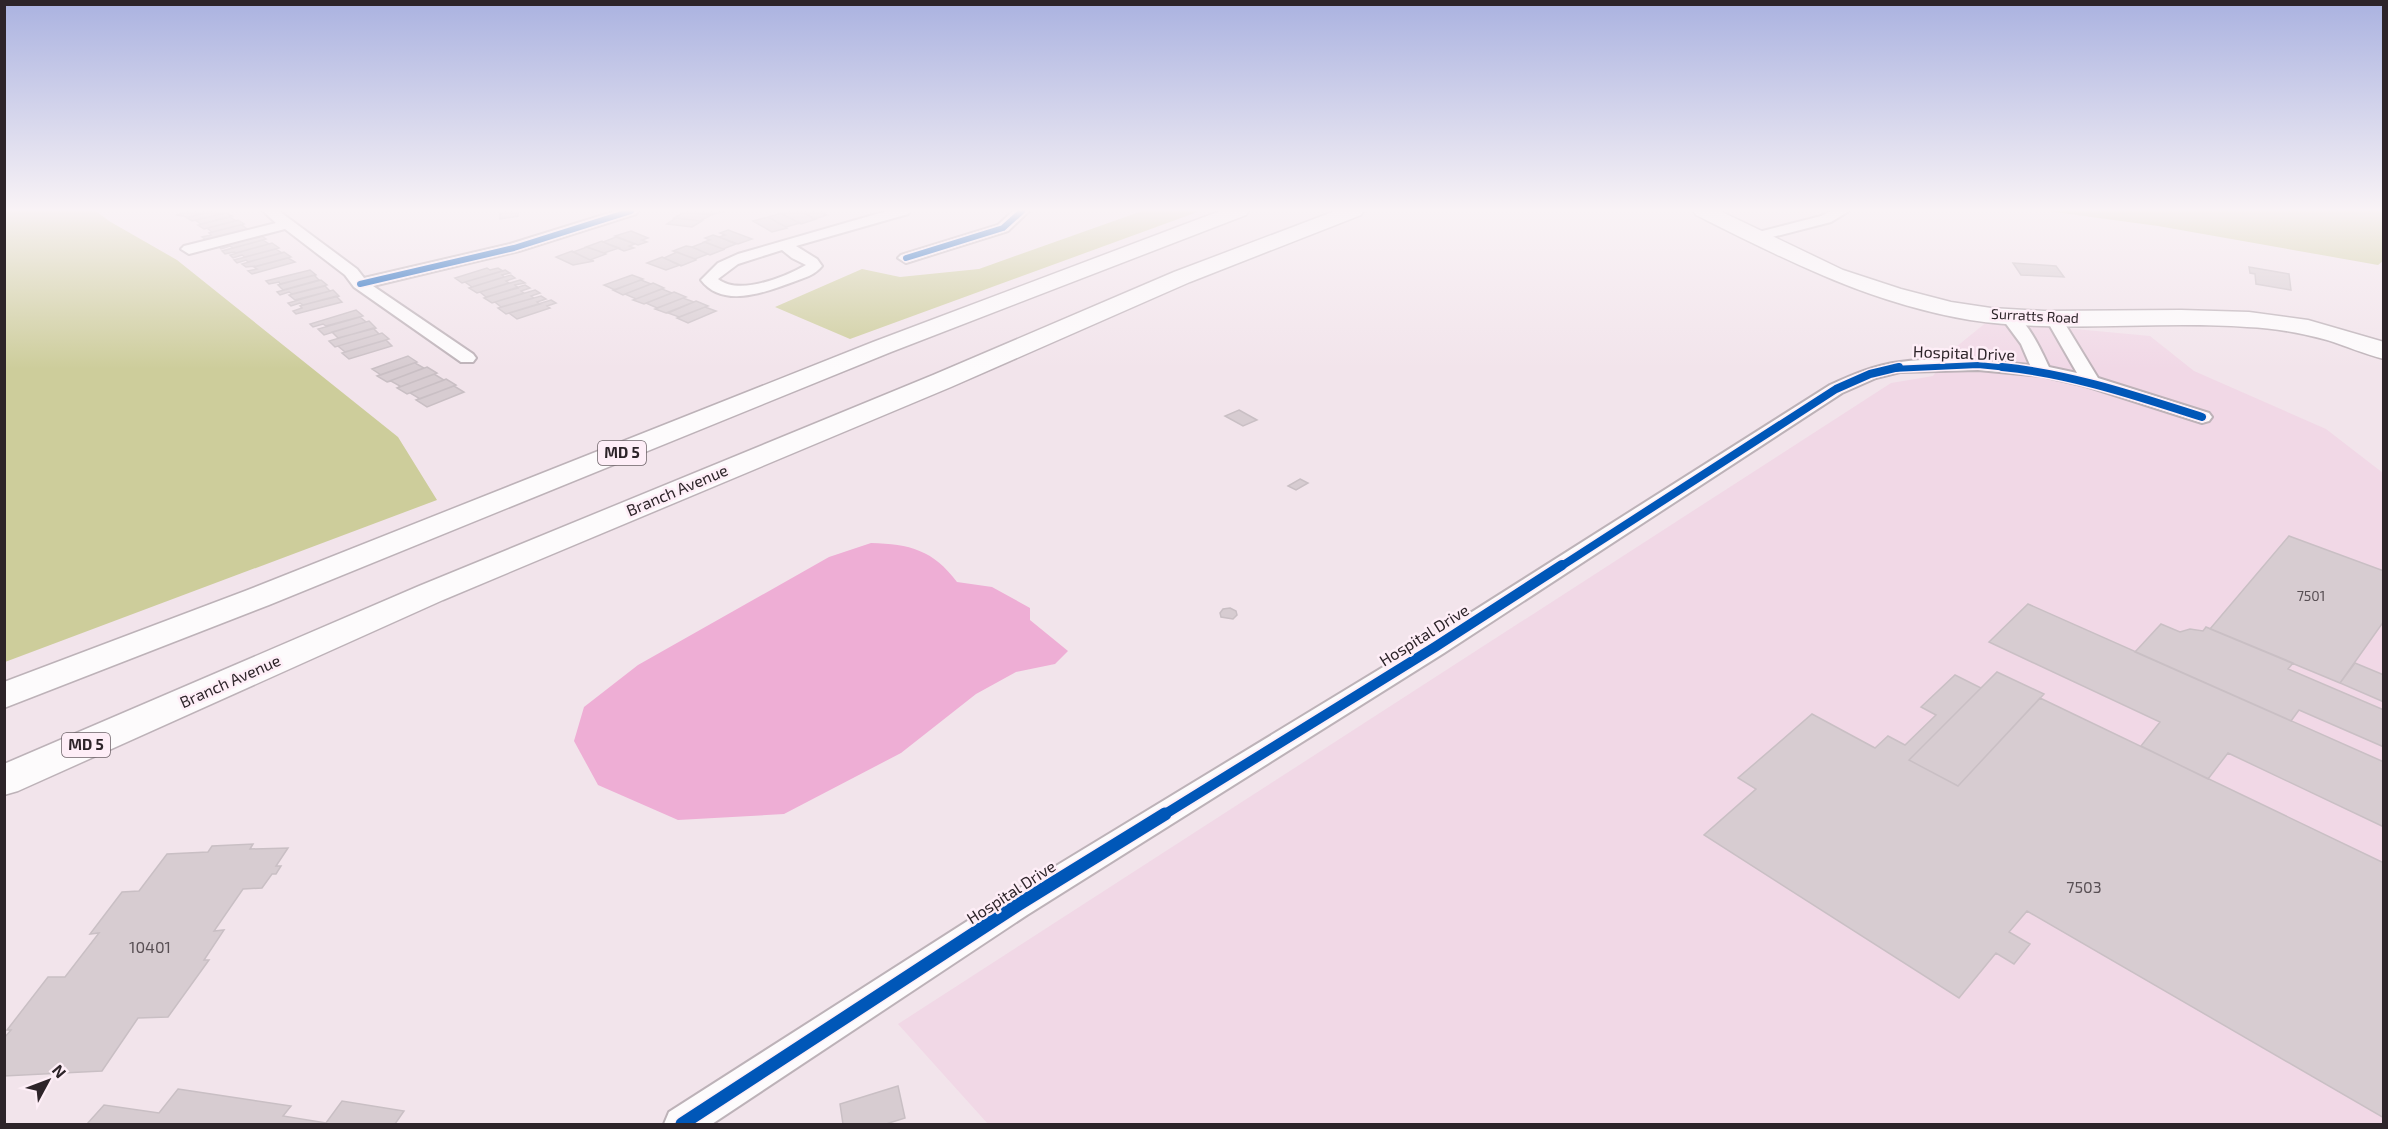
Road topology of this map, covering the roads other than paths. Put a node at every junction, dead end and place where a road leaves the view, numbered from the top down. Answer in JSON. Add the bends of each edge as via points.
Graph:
{"nodes":[{"id":1,"x":340,"y":264,"type":"edge"},
{"id":2,"x":447,"y":264,"type":"edge"},
{"id":3,"x":730,"y":264,"type":"edge"},
{"id":4,"x":813,"y":264,"type":"edge"},
{"id":5,"x":1100,"y":264,"type":"edge"},
{"id":6,"x":1216,"y":264,"type":"edge"},
{"id":7,"x":1809,"y":264,"type":"edge"},
{"id":8,"x":360,"y":284,"type":"junction"},
{"id":9,"x":2009,"y":317,"type":"junction"},
{"id":10,"x":2054,"y":319,"type":"junction"},
{"id":11,"x":2384,"y":351,"type":"edge"},
{"id":12,"x":467,"y":358,"type":"dead end"},
{"id":13,"x":2042,"y":371,"type":"junction"},
{"id":14,"x":2091,"y":381,"type":"junction"},
{"id":15,"x":2202,"y":417,"type":"dead end"},
{"id":16,"x":4,"y":696,"type":"edge"},
{"id":17,"x":4,"y":782,"type":"edge"},
{"id":18,"x":695,"y":1116,"type":"edge"}],
"edges":[{"from":1,"to":8,"type":"street"},
{"from":2,"to":8,"type":"street"},
{"from":3,"to":4,"type":"street","via":[[709,280],[727,290],[750,291]]},
{"from":5,"to":16,"type":"main road","number":"MD 5","via":[[882,346]]},
{"from":6,"to":17,"type":"main road","name":"Branch Avenue","number":"MD 5","via":[[442,589]]},
{"from":7,"to":9,"type":"main road","name":"Surratts Road","via":[[1902,297]]},
{"from":8,"to":12,"type":"street"},
{"from":9,"to":10,"type":"main road","name":"Surratts Road"},
{"from":9,"to":13,"type":"street","via":[[2029,343]]},
{"from":10,"to":11,"type":"main road","name":"Surratts Road","via":[[2204,317],[2284,323]]},
{"from":10,"to":14,"type":"street"},
{"from":13,"to":14,"type":"street","name":"Hospital Drive"},
{"from":13,"to":18,"type":"street","name":"Hospital Drive","via":[[1916,364],[1870,374],[1827,394],[1449,638],[1016,906]]},
{"from":14,"to":15,"type":"street","name":"Hospital Drive"}]}
